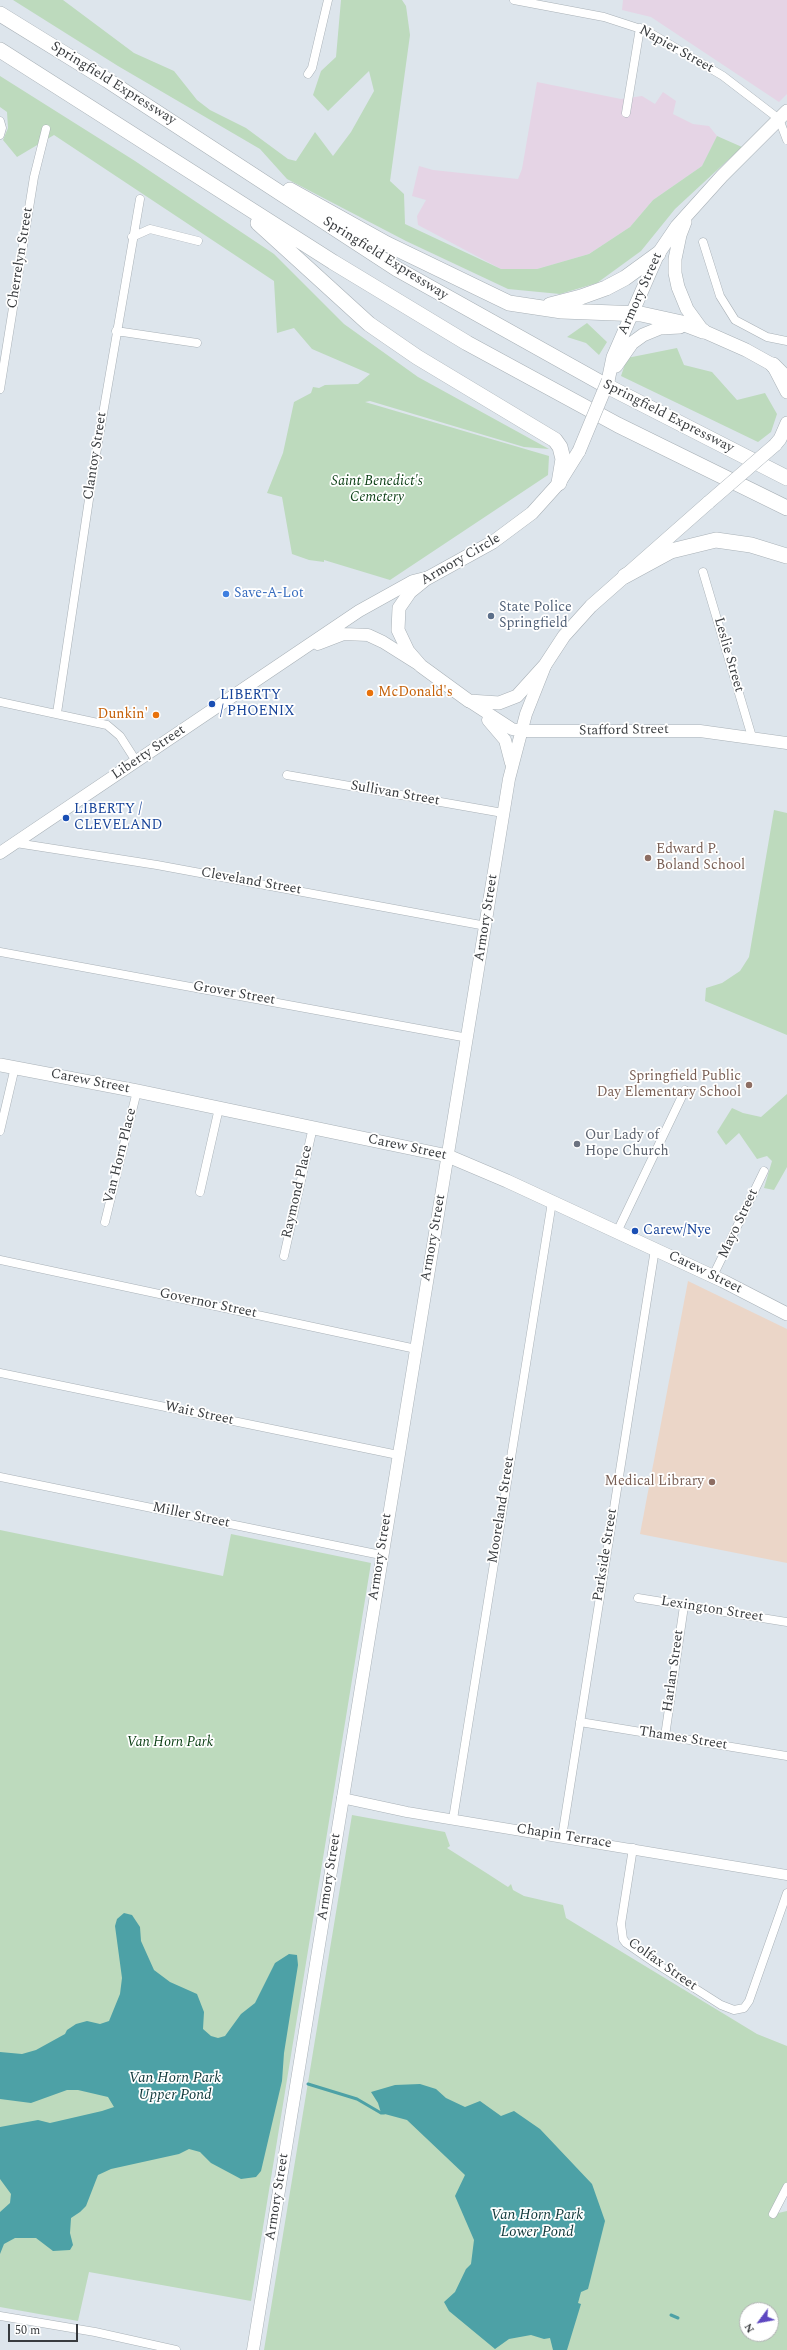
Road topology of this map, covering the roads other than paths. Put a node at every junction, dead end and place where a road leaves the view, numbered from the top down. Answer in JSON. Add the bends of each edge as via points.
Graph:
{"nodes":[{"id":1,"x":328,"y":0,"type":"edge"},
{"id":2,"x":514,"y":0,"type":"edge"},
{"id":3,"x":0,"y":14,"type":"edge"},
{"id":4,"x":640,"y":28,"type":"junction"},
{"id":5,"x":0,"y":50,"type":"edge"},
{"id":6,"x":308,"y":74,"type":"dead end"},
{"id":7,"x":626,"y":113,"type":"dead end"},
{"id":8,"x":783,"y":115,"type":"edge"},
{"id":9,"x":0,"y":121,"type":"edge"},
{"id":10,"x":46,"y":129,"type":"dead end"},
{"id":11,"x":0,"y":135,"type":"edge"},
{"id":12,"x":787,"y":140,"type":"edge"},
{"id":13,"x":218,"y":152,"type":"junction"},
{"id":14,"x":140,"y":199,"type":"dead end"},
{"id":15,"x":236,"y":202,"type":"junction"},
{"id":16,"x":689,"y":213,"type":"junction"},
{"id":17,"x":132,"y":237,"type":"junction"},
{"id":18,"x":198,"y":241,"type":"dead end"},
{"id":19,"x":703,"y":242,"type":"dead end"},
{"id":20,"x":658,"y":254,"type":"junction"},
{"id":21,"x":532,"y":307,"type":"junction"},
{"id":22,"x":632,"y":313,"type":"junction"},
{"id":23,"x":700,"y":330,"type":"junction"},
{"id":24,"x":116,"y":331,"type":"junction"},
{"id":25,"x":787,"y":341,"type":"edge"},
{"id":26,"x":197,"y":343,"type":"dead end"},
{"id":27,"x":615,"y":363,"type":"junction"},
{"id":28,"x":778,"y":368,"type":"edge"},
{"id":29,"x":787,"y":379,"type":"edge"},
{"id":30,"x":608,"y":381,"type":"joint"},
{"id":31,"x":0,"y":389,"type":"edge"},
{"id":32,"x":787,"y":392,"type":"edge"},
{"id":33,"x":787,"y":423,"type":"edge"},
{"id":34,"x":781,"y":440,"type":"edge"},
{"id":35,"x":787,"y":478,"type":"edge"},
{"id":36,"x":559,"y":483,"type":"junction"},
{"id":37,"x":787,"y":508,"type":"edge"},
{"id":38,"x":787,"y":556,"type":"edge"},
{"id":39,"x":703,"y":572,"type":"dead end"},
{"id":40,"x":430,"y":576,"type":"junction"},
{"id":41,"x":625,"y":576,"type":"junction"},
{"id":42,"x":299,"y":653,"type":"junction"},
{"id":43,"x":421,"y":666,"type":"junction"},
{"id":44,"x":546,"y":666,"type":"junction"},
{"id":45,"x":0,"y":702,"type":"edge"},
{"id":46,"x":469,"y":702,"type":"junction"},
{"id":47,"x":480,"y":710,"type":"junction"},
{"id":48,"x":57,"y":713,"type":"junction"},
{"id":49,"x":521,"y":731,"type":"junction"},
{"id":50,"x":752,"y":737,"type":"junction"},
{"id":51,"x":787,"y":743,"type":"edge"},
{"id":52,"x":136,"y":762,"type":"junction"},
{"id":53,"x":511,"y":765,"type":"junction"},
{"id":54,"x":287,"y":775,"type":"dead end"},
{"id":55,"x":503,"y":813,"type":"junction"},
{"id":56,"x":16,"y":843,"type":"junction"},
{"id":57,"x":0,"y":853,"type":"edge"},
{"id":58,"x":486,"y":926,"type":"junction"},
{"id":59,"x":0,"y":952,"type":"edge"},
{"id":60,"x":468,"y":1038,"type":"junction"},
{"id":61,"x":0,"y":1064,"type":"edge"},
{"id":62,"x":15,"y":1067,"type":"junction"},
{"id":63,"x":685,"y":1090,"type":"dead end"},
{"id":64,"x":137,"y":1091,"type":"junction"},
{"id":65,"x":219,"y":1108,"type":"junction"},
{"id":66,"x":313,"y":1128,"type":"junction"},
{"id":67,"x":0,"y":1131,"type":"edge"},
{"id":68,"x":448,"y":1156,"type":"junction"},
{"id":69,"x":764,"y":1171,"type":"dead end"},
{"id":70,"x":200,"y":1192,"type":"dead end"},
{"id":71,"x":552,"y":1202,"type":"junction"},
{"id":72,"x":105,"y":1222,"type":"dead end"},
{"id":73,"x":617,"y":1232,"type":"junction"},
{"id":74,"x":656,"y":1250,"type":"junction"},
{"id":75,"x":284,"y":1256,"type":"dead end"},
{"id":76,"x":0,"y":1260,"type":"edge"},
{"id":77,"x":714,"y":1276,"type":"junction"},
{"id":78,"x":787,"y":1314,"type":"edge"},
{"id":79,"x":416,"y":1349,"type":"junction"},
{"id":80,"x":0,"y":1373,"type":"edge"},
{"id":81,"x":398,"y":1455,"type":"junction"},
{"id":82,"x":0,"y":1477,"type":"edge"},
{"id":83,"x":381,"y":1555,"type":"junction"},
{"id":84,"x":638,"y":1598,"type":"dead end"},
{"id":85,"x":684,"y":1606,"type":"junction"},
{"id":86,"x":787,"y":1622,"type":"edge"},
{"id":87,"x":580,"y":1722,"type":"junction"},
{"id":88,"x":665,"y":1736,"type":"junction"},
{"id":89,"x":787,"y":1756,"type":"edge"},
{"id":90,"x":342,"y":1798,"type":"junction"},
{"id":91,"x":453,"y":1819,"type":"junction"},
{"id":92,"x":562,"y":1837,"type":"junction"},
{"id":93,"x":633,"y":1848,"type":"junction"},
{"id":94,"x":787,"y":1874,"type":"edge"},
{"id":95,"x":787,"y":1893,"type":"edge"},
{"id":96,"x":787,"y":2187,"type":"edge"},
{"id":97,"x":773,"y":2214,"type":"dead end"},
{"id":98,"x":0,"y":2316,"type":"edge"},
{"id":99,"x":176,"y":2350,"type":"edge"},
{"id":100,"x":253,"y":2350,"type":"edge"}],
"edges":[{"from":1,"to":6,"type":"street","via":[[312,68]]},
{"from":2,"to":4,"type":"street","name":"Napier Street","via":[[604,17]]},
{"from":3,"to":13,"type":"highway","name":"Springfield Expressway"},
{"from":4,"to":7,"type":"street"},
{"from":4,"to":8,"type":"street","name":"Napier Street","via":[[723,76]]},
{"from":5,"to":15,"type":"highway","name":"Springfield Expressway"},
{"from":8,"to":12,"type":"street"},
{"from":8,"to":16,"type":"main road","name":"Armory Street"},
{"from":9,"to":11,"type":"street"},
{"from":10,"to":31,"type":"street","name":"Cherrelyn Street","via":[[34,177]]},
{"from":13,"to":21,"type":"highway","via":[[446,273],[509,303]]},
{"from":13,"to":35,"type":"highway","name":"Springfield Expressway","via":[[356,244],[483,318],[633,400]]},
{"from":14,"to":17,"type":"street","name":"Clantoy Street"},
{"from":15,"to":36,"type":"highway","via":[[370,324],[417,357],[555,440],[563,459]]},
{"from":15,"to":37,"type":"highway","name":"Springfield Expressway","via":[[507,366],[618,425]]},
{"from":16,"to":20,"type":"main road","name":"Armory Street"},
{"from":16,"to":23,"type":"main road","name":"Armory Street","via":[[680,234],[675,273],[682,300]]},
{"from":17,"to":18,"type":"street","via":[[150,229]]},
{"from":17,"to":24,"type":"street","name":"Clantoy Street"},
{"from":19,"to":25,"type":"street","via":[[720,296],[735,320],[767,337]]},
{"from":20,"to":21,"type":"highway","via":[[626,278],[606,288],[558,304]]},
{"from":20,"to":22,"type":"main road","name":"Armory Street"},
{"from":21,"to":22,"type":"highway","via":[[562,311]]},
{"from":22,"to":23,"type":"highway","via":[[682,323]]},
{"from":22,"to":27,"type":"main road","name":"Armory Street"},
{"from":23,"to":27,"type":"main road","via":[[665,326],[654,329],[632,343]]},
{"from":23,"to":28,"type":"main road","via":[[746,350]]},
{"from":24,"to":26,"type":"street"},
{"from":24,"to":48,"type":"street","name":"Clantoy Street"},
{"from":27,"to":30,"type":"main road","name":"Armory Street"},
{"from":28,"to":29,"type":"highway"},
{"from":28,"to":32,"type":"main road"},
{"from":30,"to":36,"type":"main road","name":"Armory Circle","bridge":true,"via":[[579,451]]},
{"from":33,"to":34,"type":"main road"},
{"from":34,"to":41,"type":"main road","bridge":true},
{"from":36,"to":40,"type":"main road","name":"Armory Circle","via":[[538,507],[514,528],[487,546]]},
{"from":38,"to":41,"type":"highway","via":[[751,545],[716,540],[671,551]]},
{"from":39,"to":50,"type":"street","name":"Leslie Street"},
{"from":40,"to":42,"type":"main road","name":"Liberty Street","via":[[413,581],[359,611]]},
{"from":40,"to":43,"type":"main road","name":"Armory Circle","via":[[407,596],[397,616],[402,643]]},
{"from":41,"to":44,"type":"main road","via":[[577,621],[564,636]]},
{"from":42,"to":43,"type":"main road","name":"Liberty Street","via":[[344,634],[368,635]]},
{"from":42,"to":52,"type":"main road","name":"Liberty Street"},
{"from":43,"to":46,"type":"main road","name":"Armory Circle"},
{"from":44,"to":46,"type":"main road","via":[[512,700],[491,704]]},
{"from":44,"to":49,"type":"main road","name":"Armory Street"},
{"from":45,"to":48,"type":"street"},
{"from":46,"to":47,"type":"main road","name":"Stafford Street"},
{"from":47,"to":49,"type":"main road","name":"Stafford Street","via":[[512,729]]},
{"from":47,"to":53,"type":"main road","name":"Armory Street","via":[[505,740]]},
{"from":48,"to":52,"type":"street","via":[[107,725],[120,736]]},
{"from":49,"to":50,"type":"main road","name":"Stafford Street","via":[[686,730]]},
{"from":49,"to":53,"type":"main road","name":"Armory Street"},
{"from":50,"to":51,"type":"main road","name":"Stafford Street"},
{"from":52,"to":56,"type":"main road","name":"Liberty Street"},
{"from":53,"to":55,"type":"main road","name":"Armory Street"},
{"from":54,"to":55,"type":"street","name":"Sullivan Street"},
{"from":55,"to":58,"type":"main road","name":"Armory Street"},
{"from":56,"to":57,"type":"main road","name":"Liberty Street"},
{"from":56,"to":58,"type":"street","name":"Cleveland Street","via":[[157,865]]},
{"from":58,"to":60,"type":"main road","name":"Armory Street"},
{"from":59,"to":60,"type":"street","name":"Grover Street"},
{"from":60,"to":68,"type":"main road","name":"Armory Street"},
{"from":61,"to":62,"type":"main road","name":"Carew Street"},
{"from":62,"to":64,"type":"main road","name":"Carew Street"},
{"from":62,"to":67,"type":"street"},
{"from":63,"to":73,"type":"street"},
{"from":64,"to":65,"type":"main road","name":"Carew Street"},
{"from":64,"to":72,"type":"street","name":"Van Horn Place"},
{"from":65,"to":66,"type":"main road","name":"Carew Street"},
{"from":65,"to":70,"type":"street"},
{"from":66,"to":68,"type":"main road","name":"Carew Street"},
{"from":66,"to":75,"type":"street","name":"Raymond Place"},
{"from":68,"to":71,"type":"main road","name":"Carew Street"},
{"from":68,"to":79,"type":"main road","name":"Armory Street"},
{"from":69,"to":77,"type":"street","name":"Mayo Street"},
{"from":71,"to":73,"type":"main road","name":"Carew Street"},
{"from":71,"to":91,"type":"street","name":"Mooreland Street"},
{"from":73,"to":74,"type":"main road","name":"Carew Street"},
{"from":74,"to":77,"type":"main road","name":"Carew Street"},
{"from":74,"to":87,"type":"street","name":"Parkside Street"},
{"from":76,"to":79,"type":"street","name":"Governor Street"},
{"from":77,"to":78,"type":"main road","name":"Carew Street"},
{"from":79,"to":81,"type":"main road","name":"Armory Street"},
{"from":80,"to":81,"type":"street","name":"Wait Street"},
{"from":81,"to":83,"type":"main road","name":"Armory Street"},
{"from":82,"to":83,"type":"street","name":"Miller Street"},
{"from":83,"to":90,"type":"main road","name":"Armory Street"},
{"from":84,"to":85,"type":"street","name":"Lexington Street"},
{"from":85,"to":86,"type":"street","name":"Lexington Street"},
{"from":85,"to":88,"type":"street","name":"Harlan Street"},
{"from":87,"to":88,"type":"street","name":"Thames Street"},
{"from":87,"to":92,"type":"street","name":"Parkside Street"},
{"from":88,"to":89,"type":"street","name":"Thames Street"},
{"from":90,"to":91,"type":"street","name":"Chapin Terrace"},
{"from":90,"to":100,"type":"main road","name":"Armory Street"},
{"from":91,"to":92,"type":"street","name":"Chapin Terrace"},
{"from":92,"to":93,"type":"street","name":"Chapin Terrace"},
{"from":93,"to":94,"type":"street","name":"Chapin Terrace"},
{"from":93,"to":95,"type":"street","name":"Colfax Street","via":[[621,1924],[621,1934],[626,1943],[721,2005],[734,2010],[744,2008],[749,2000]]},
{"from":96,"to":97,"type":"street"},
{"from":98,"to":99,"type":"street","via":[[95,2332]]}]}
